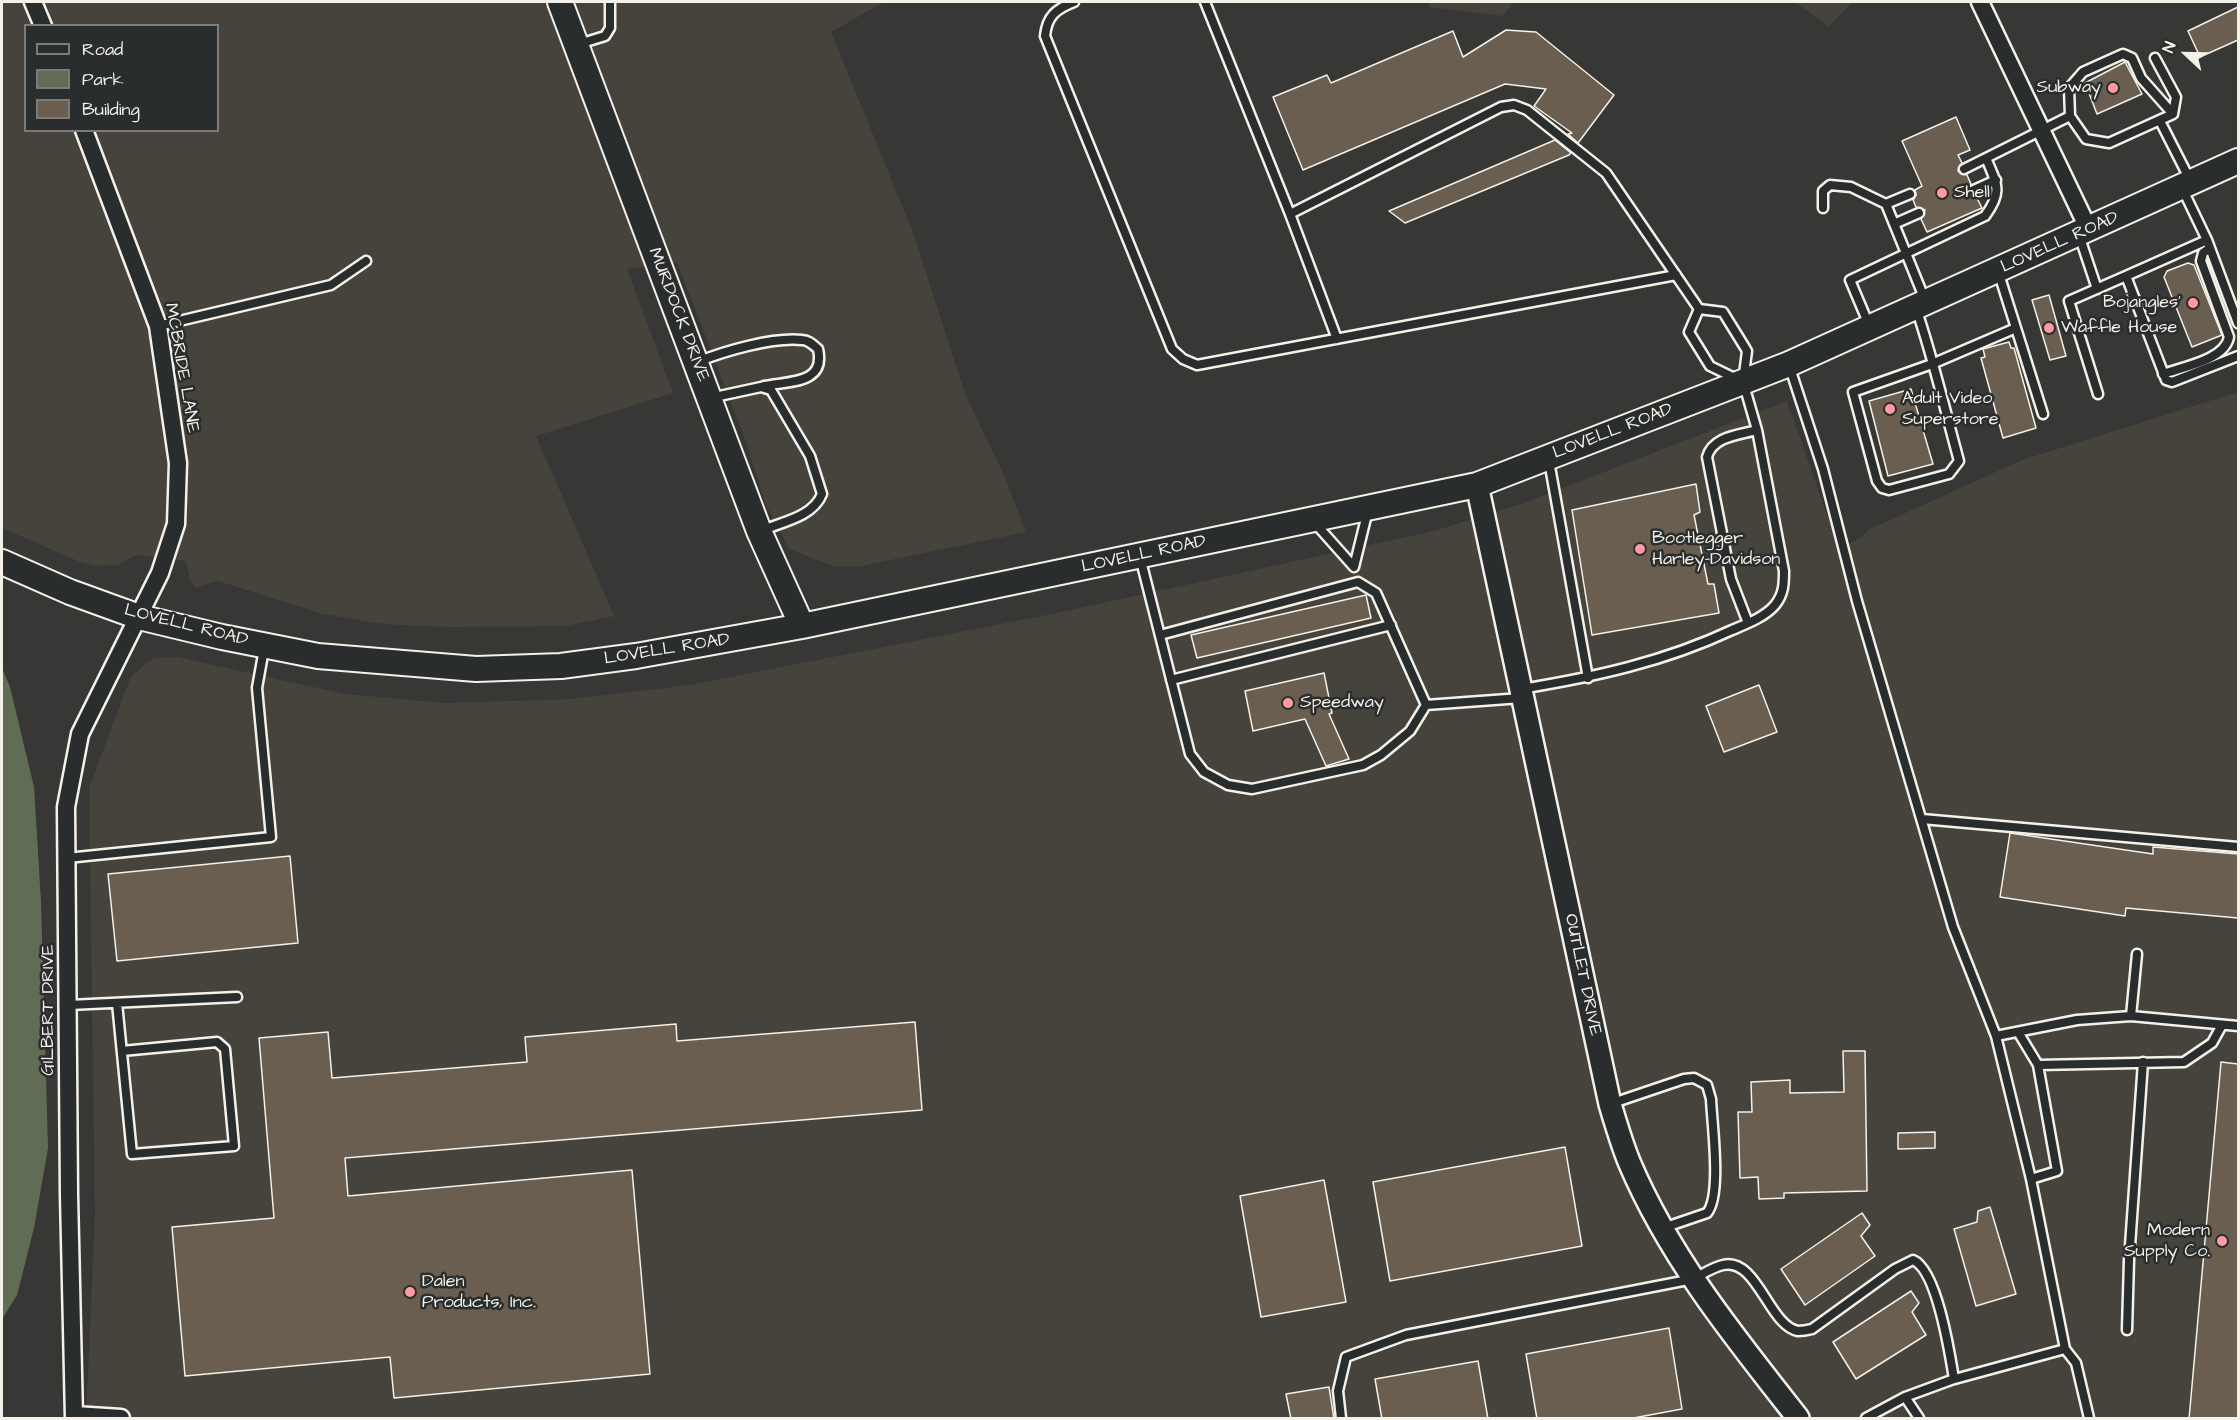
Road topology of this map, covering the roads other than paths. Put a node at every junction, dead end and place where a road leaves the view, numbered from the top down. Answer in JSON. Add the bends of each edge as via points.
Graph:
{"nodes":[{"id":1,"x":33,"y":2,"type":"edge"},
{"id":2,"x":560,"y":2,"type":"edge"},
{"id":3,"x":610,"y":2,"type":"edge"},
{"id":4,"x":1074,"y":2,"type":"edge"},
{"id":5,"x":1205,"y":2,"type":"edge"},
{"id":6,"x":1980,"y":2,"type":"edge"},
{"id":7,"x":42,"y":24,"type":"edge"},
{"id":8,"x":576,"y":45,"type":"junction"},
{"id":9,"x":2155,"y":58,"type":"dead end"},
{"id":10,"x":2173,"y":114,"type":"junction"},
{"id":11,"x":2070,"y":116,"type":"junction"},
{"id":12,"x":2160,"y":122,"type":"junction"},
{"id":13,"x":2041,"y":131,"type":"junction"},
{"id":14,"x":85,"y":132,"type":"edge"},
{"id":15,"x":1986,"y":158,"type":"junction"},
{"id":16,"x":2238,"y":161,"type":"edge"},
{"id":17,"x":1964,"y":169,"type":"dead end"},
{"id":18,"x":1996,"y":180,"type":"junction"},
{"id":19,"x":2187,"y":185,"type":"junction"},
{"id":20,"x":1974,"y":190,"type":"dead end"},
{"id":21,"x":1910,"y":194,"type":"dead end"},
{"id":22,"x":1886,"y":204,"type":"junction"},
{"id":23,"x":1823,"y":208,"type":"dead end"},
{"id":24,"x":1919,"y":213,"type":"dead end"},
{"id":25,"x":1290,"y":214,"type":"junction"},
{"id":26,"x":1894,"y":224,"type":"junction"},
{"id":27,"x":2084,"y":232,"type":"junction"},
{"id":28,"x":2208,"y":244,"type":"junction"},
{"id":29,"x":1906,"y":253,"type":"junction"},
{"id":30,"x":366,"y":261,"type":"dead end"},
{"id":31,"x":1998,"y":271,"type":"junction"},
{"id":32,"x":1676,"y":275,"type":"junction"},
{"id":33,"x":2126,"y":276,"type":"junction"},
{"id":34,"x":2097,"y":289,"type":"junction"},
{"id":35,"x":1921,"y":305,"type":"junction"},
{"id":36,"x":1699,"y":309,"type":"junction"},
{"id":37,"x":2238,"y":323,"type":"edge"},
{"id":38,"x":158,"y":326,"type":"junction"},
{"id":39,"x":2016,"y":327,"type":"junction"},
{"id":40,"x":1870,"y":328,"type":"junction"},
{"id":41,"x":1337,"y":339,"type":"junction"},
{"id":42,"x":2238,"y":356,"type":"edge"},
{"id":43,"x":696,"y":362,"type":"junction"},
{"id":44,"x":1789,"y":364,"type":"junction"},
{"id":45,"x":1932,"y":364,"type":"junction"},
{"id":46,"x":2163,"y":374,"type":"junction"},
{"id":47,"x":1743,"y":382,"type":"junction"},
{"id":48,"x":761,"y":387,"type":"junction"},
{"id":49,"x":2098,"y":394,"type":"dead end"},
{"id":50,"x":710,"y":398,"type":"junction"},
{"id":51,"x":2043,"y":414,"type":"dead end"},
{"id":52,"x":1757,"y":430,"type":"junction"},
{"id":53,"x":1548,"y":457,"type":"junction"},
{"id":54,"x":1477,"y":484,"type":"junction"},
{"id":55,"x":1369,"y":508,"type":"junction"},
{"id":56,"x":1312,"y":520,"type":"junction"},
{"id":57,"x":759,"y":531,"type":"junction"},
{"id":58,"x":1140,"y":556,"type":"junction"},
{"id":59,"x":2,"y":562,"type":"edge"},
{"id":60,"x":1354,"y":567,"type":"junction"},
{"id":61,"x":1358,"y":582,"type":"junction"},
{"id":62,"x":140,"y":617,"type":"junction"},
{"id":63,"x":1748,"y":623,"type":"junction"},
{"id":64,"x":1391,"y":625,"type":"junction"},
{"id":65,"x":802,"y":626,"type":"junction"},
{"id":66,"x":1160,"y":635,"type":"junction"},
{"id":67,"x":265,"y":646,"type":"junction"},
{"id":68,"x":1585,"y":679,"type":"junction"},
{"id":69,"x":1171,"y":680,"type":"junction"},
{"id":70,"x":1521,"y":694,"type":"junction"},
{"id":71,"x":1426,"y":705,"type":"junction"},
{"id":72,"x":1922,"y":819,"type":"junction"},
{"id":73,"x":2238,"y":847,"type":"edge"},
{"id":74,"x":67,"y":858,"type":"junction"},
{"id":75,"x":2137,"y":954,"type":"dead end"},
{"id":76,"x":237,"y":997,"type":"dead end"},
{"id":77,"x":117,"y":1003,"type":"junction"},
{"id":78,"x":69,"y":1005,"type":"junction"},
{"id":79,"x":2132,"y":1016,"type":"junction"},
{"id":80,"x":2222,"y":1025,"type":"junction"},
{"id":81,"x":2238,"y":1026,"type":"edge"},
{"id":82,"x":2018,"y":1032,"type":"junction"},
{"id":83,"x":1996,"y":1036,"type":"junction"},
{"id":84,"x":122,"y":1051,"type":"junction"},
{"id":85,"x":2143,"y":1062,"type":"junction"},
{"id":86,"x":2038,"y":1065,"type":"junction"},
{"id":87,"x":1610,"y":1104,"type":"junction"},
{"id":88,"x":2031,"y":1179,"type":"junction"},
{"id":89,"x":1663,"y":1228,"type":"junction"},
{"id":90,"x":1693,"y":1279,"type":"junction"},
{"id":91,"x":2127,"y":1330,"type":"dead end"},
{"id":92,"x":2065,"y":1349,"type":"junction"},
{"id":93,"x":1954,"y":1379,"type":"junction"},
{"id":94,"x":1905,"y":1397,"type":"junction"},
{"id":95,"x":74,"y":1417,"type":"edge"},
{"id":96,"x":121,"y":1419,"type":"edge"},
{"id":97,"x":1341,"y":1419,"type":"edge"},
{"id":98,"x":1798,"y":1419,"type":"edge"},
{"id":99,"x":1866,"y":1419,"type":"edge"},
{"id":100,"x":1920,"y":1419,"type":"edge"},
{"id":101,"x":2089,"y":1419,"type":"edge"}],
"edges":[{"from":1,"to":7,"type":"street"},
{"from":2,"to":8,"type":"main road","name":"MURDOCK DRIVE"},
{"from":3,"to":8,"type":"lane","via":[[610,28],[605,36]]},
{"from":4,"to":41,"type":"lane","via":[[1056,9],[1046,22],[1045,36],[1172,349],[1197,365]]},
{"from":5,"to":25,"type":"lane"},
{"from":6,"to":13,"type":"street"},
{"from":8,"to":43,"type":"main road","name":"MURDOCK DRIVE"},
{"from":9,"to":10,"type":"lane","via":[[2176,97]]},
{"from":10,"to":11,"type":"lane","via":[[2141,78],[2132,58],[2124,54],[2083,72],[2069,88]]},
{"from":10,"to":12,"type":"lane"},
{"from":11,"to":12,"type":"lane","via":[[2086,139],[2098,142],[2109,142]]},
{"from":11,"to":13,"type":"lane"},
{"from":12,"to":19,"type":"lane"},
{"from":13,"to":15,"type":"lane"},
{"from":13,"to":27,"type":"street"},
{"from":14,"to":38,"type":"street","name":"MCBRIDE LANE"},
{"from":15,"to":17,"type":"lane"},
{"from":15,"to":18,"type":"lane"},
{"from":16,"to":19,"type":"main road","name":"LOVELL ROAD"},
{"from":18,"to":20,"type":"lane"},
{"from":18,"to":29,"type":"lane","via":[[1994,205],[1985,216]]},
{"from":19,"to":27,"type":"main road","name":"LOVELL ROAD"},
{"from":19,"to":28,"type":"lane"},
{"from":21,"to":22,"type":"lane"},
{"from":22,"to":23,"type":"lane","via":[[1851,187],[1830,185],[1823,191]]},
{"from":22,"to":26,"type":"lane"},
{"from":24,"to":26,"type":"lane"},
{"from":25,"to":32,"type":"lane","via":[[1501,107],[1514,105],[1527,110],[1606,173]]},
{"from":25,"to":41,"type":"lane"},
{"from":26,"to":29,"type":"lane"},
{"from":27,"to":31,"type":"main road","name":"LOVELL ROAD"},
{"from":27,"to":34,"type":"lane"},
{"from":28,"to":33,"type":"lane"},
{"from":28,"to":37,"type":"lane"},
{"from":28,"to":46,"type":"lane","via":[[2201,261],[2229,337],[2228,345],[2219,353]]},
{"from":29,"to":35,"type":"lane"},
{"from":29,"to":40,"type":"lane","via":[[1850,280]]},
{"from":30,"to":38,"type":"lane","via":[[331,285]]},
{"from":31,"to":35,"type":"main road","name":"LOVELL ROAD"},
{"from":31,"to":39,"type":"lane"},
{"from":32,"to":36,"type":"lane"},
{"from":32,"to":41,"type":"lane"},
{"from":33,"to":34,"type":"lane"},
{"from":33,"to":46,"type":"lane"},
{"from":34,"to":49,"type":"lane","via":[[2069,301]]},
{"from":35,"to":40,"type":"main road","name":"LOVELL ROAD"},
{"from":35,"to":45,"type":"lane"},
{"from":36,"to":47,"type":"lane","via":[[1723,312],[1744,346],[1747,351]]},
{"from":36,"to":47,"type":"lane","via":[[1689,332],[1710,366]]},
{"from":38,"to":62,"type":"street","name":"MCBRIDE LANE","via":[[178,463],[176,524],[157,582]]},
{"from":39,"to":45,"type":"lane"},
{"from":39,"to":51,"type":"lane"},
{"from":40,"to":44,"type":"main road","name":"LOVELL ROAD"},
{"from":42,"to":46,"type":"lane","via":[[2172,382]]},
{"from":43,"to":48,"type":"lane","via":[[736,348],[792,340],[803,340],[818,349],[818,371],[808,378]]},
{"from":43,"to":50,"type":"main road","name":"MURDOCK DRIVE"},
{"from":44,"to":47,"type":"main road","name":"LOVELL ROAD"},
{"from":44,"to":72,"type":"lane","via":[[1823,469],[1857,601]]},
{"from":45,"to":45,"type":"lane","via":[[1959,461],[1949,474],[1889,490],[1882,488],[1853,392]]},
{"from":47,"to":52,"type":"lane"},
{"from":47,"to":53,"type":"main road","name":"LOVELL ROAD"},
{"from":48,"to":50,"type":"lane"},
{"from":48,"to":57,"type":"lane","via":[[771,390],[778,399],[810,456],[822,494],[818,505],[802,515]]},
{"from":50,"to":57,"type":"main road","name":"MURDOCK DRIVE"},
{"from":52,"to":63,"type":"lane","via":[[1784,570],[1784,589],[1775,605]]},
{"from":52,"to":63,"type":"lane","via":[[1717,442],[1707,457],[1731,579]]},
{"from":53,"to":54,"type":"main road","name":"LOVELL ROAD"},
{"from":53,"to":68,"type":"lane"},
{"from":54,"to":55,"type":"main road","name":"LOVELL ROAD"},
{"from":54,"to":70,"type":"street","name":"OUTLET DRIVE"},
{"from":55,"to":56,"type":"main road","name":"LOVELL ROAD"},
{"from":55,"to":60,"type":"lane"},
{"from":56,"to":58,"type":"main road","name":"LOVELL ROAD"},
{"from":56,"to":60,"type":"lane"},
{"from":57,"to":65,"type":"main road","name":"MURDOCK DRIVE"},
{"from":58,"to":65,"type":"main road","name":"LOVELL ROAD"},
{"from":58,"to":66,"type":"lane"},
{"from":59,"to":62,"type":"main road","name":"LOVELL ROAD"},
{"from":60,"to":61,"type":"lane"},
{"from":61,"to":64,"type":"lane","via":[[1376,592]]},
{"from":61,"to":66,"type":"lane"},
{"from":62,"to":67,"type":"main road","name":"LOVELL ROAD"},
{"from":62,"to":74,"type":"street","name":"GILBERT DRIVE","via":[[80,734],[66,807]]},
{"from":63,"to":68,"type":"lane","via":[[1653,662]]},
{"from":64,"to":69,"type":"lane"},
{"from":64,"to":71,"type":"lane"},
{"from":65,"to":67,"type":"main road","name":"LOVELL ROAD","via":[[561,666],[476,669],[329,658]]},
{"from":66,"to":69,"type":"lane"},
{"from":67,"to":74,"type":"lane","via":[[257,688],[271,837]]},
{"from":68,"to":70,"type":"lane"},
{"from":69,"to":71,"type":"lane","via":[[1190,754],[1204,772],[1228,785],[1252,789],[1363,765],[1410,731]]},
{"from":70,"to":71,"type":"lane"},
{"from":70,"to":87,"type":"street","name":"OUTLET DRIVE"},
{"from":72,"to":73,"type":"lane"},
{"from":72,"to":83,"type":"lane","via":[[1953,927]]},
{"from":74,"to":78,"type":"street","name":"GILBERT DRIVE"},
{"from":75,"to":79,"type":"lane"},
{"from":76,"to":77,"type":"lane"},
{"from":77,"to":78,"type":"lane"},
{"from":77,"to":84,"type":"lane"},
{"from":78,"to":95,"type":"street","name":"GILBERT DRIVE"},
{"from":79,"to":80,"type":"lane"},
{"from":79,"to":82,"type":"lane","via":[[2078,1020]]},
{"from":80,"to":81,"type":"lane"},
{"from":80,"to":85,"type":"lane","via":[[2211,1043],[2184,1062]]},
{"from":82,"to":83,"type":"lane"},
{"from":82,"to":86,"type":"lane"},
{"from":83,"to":88,"type":"lane"},
{"from":84,"to":84,"type":"lane","via":[[132,1154],[234,1146],[225,1049],[216,1042]]},
{"from":85,"to":86,"type":"lane"},
{"from":85,"to":91,"type":"lane"},
{"from":86,"to":88,"type":"lane","via":[[2057,1171]]},
{"from":87,"to":89,"type":"street","name":"OUTLET DRIVE","via":[[1630,1164]]},
{"from":87,"to":89,"type":"lane","via":[[1684,1079],[1694,1078],[1707,1085],[1712,1099],[1712,1208]]},
{"from":88,"to":92,"type":"lane"},
{"from":89,"to":90,"type":"street","name":"OUTLET DRIVE"},
{"from":90,"to":93,"type":"lane","via":[[1725,1264],[1737,1266],[1785,1323],[1797,1331],[1812,1329],[1894,1269],[1913,1260],[1929,1277]]},
{"from":90,"to":97,"type":"lane","via":[[1406,1335],[1346,1357],[1338,1391]]},
{"from":90,"to":98,"type":"street","name":"OUTLET DRIVE"},
{"from":92,"to":93,"type":"lane"},
{"from":92,"to":101,"type":"lane","via":[[2076,1363]]},
{"from":93,"to":94,"type":"lane"},
{"from":94,"to":99,"type":"lane"},
{"from":94,"to":100,"type":"lane"},
{"from":95,"to":96,"type":"street"}]}
